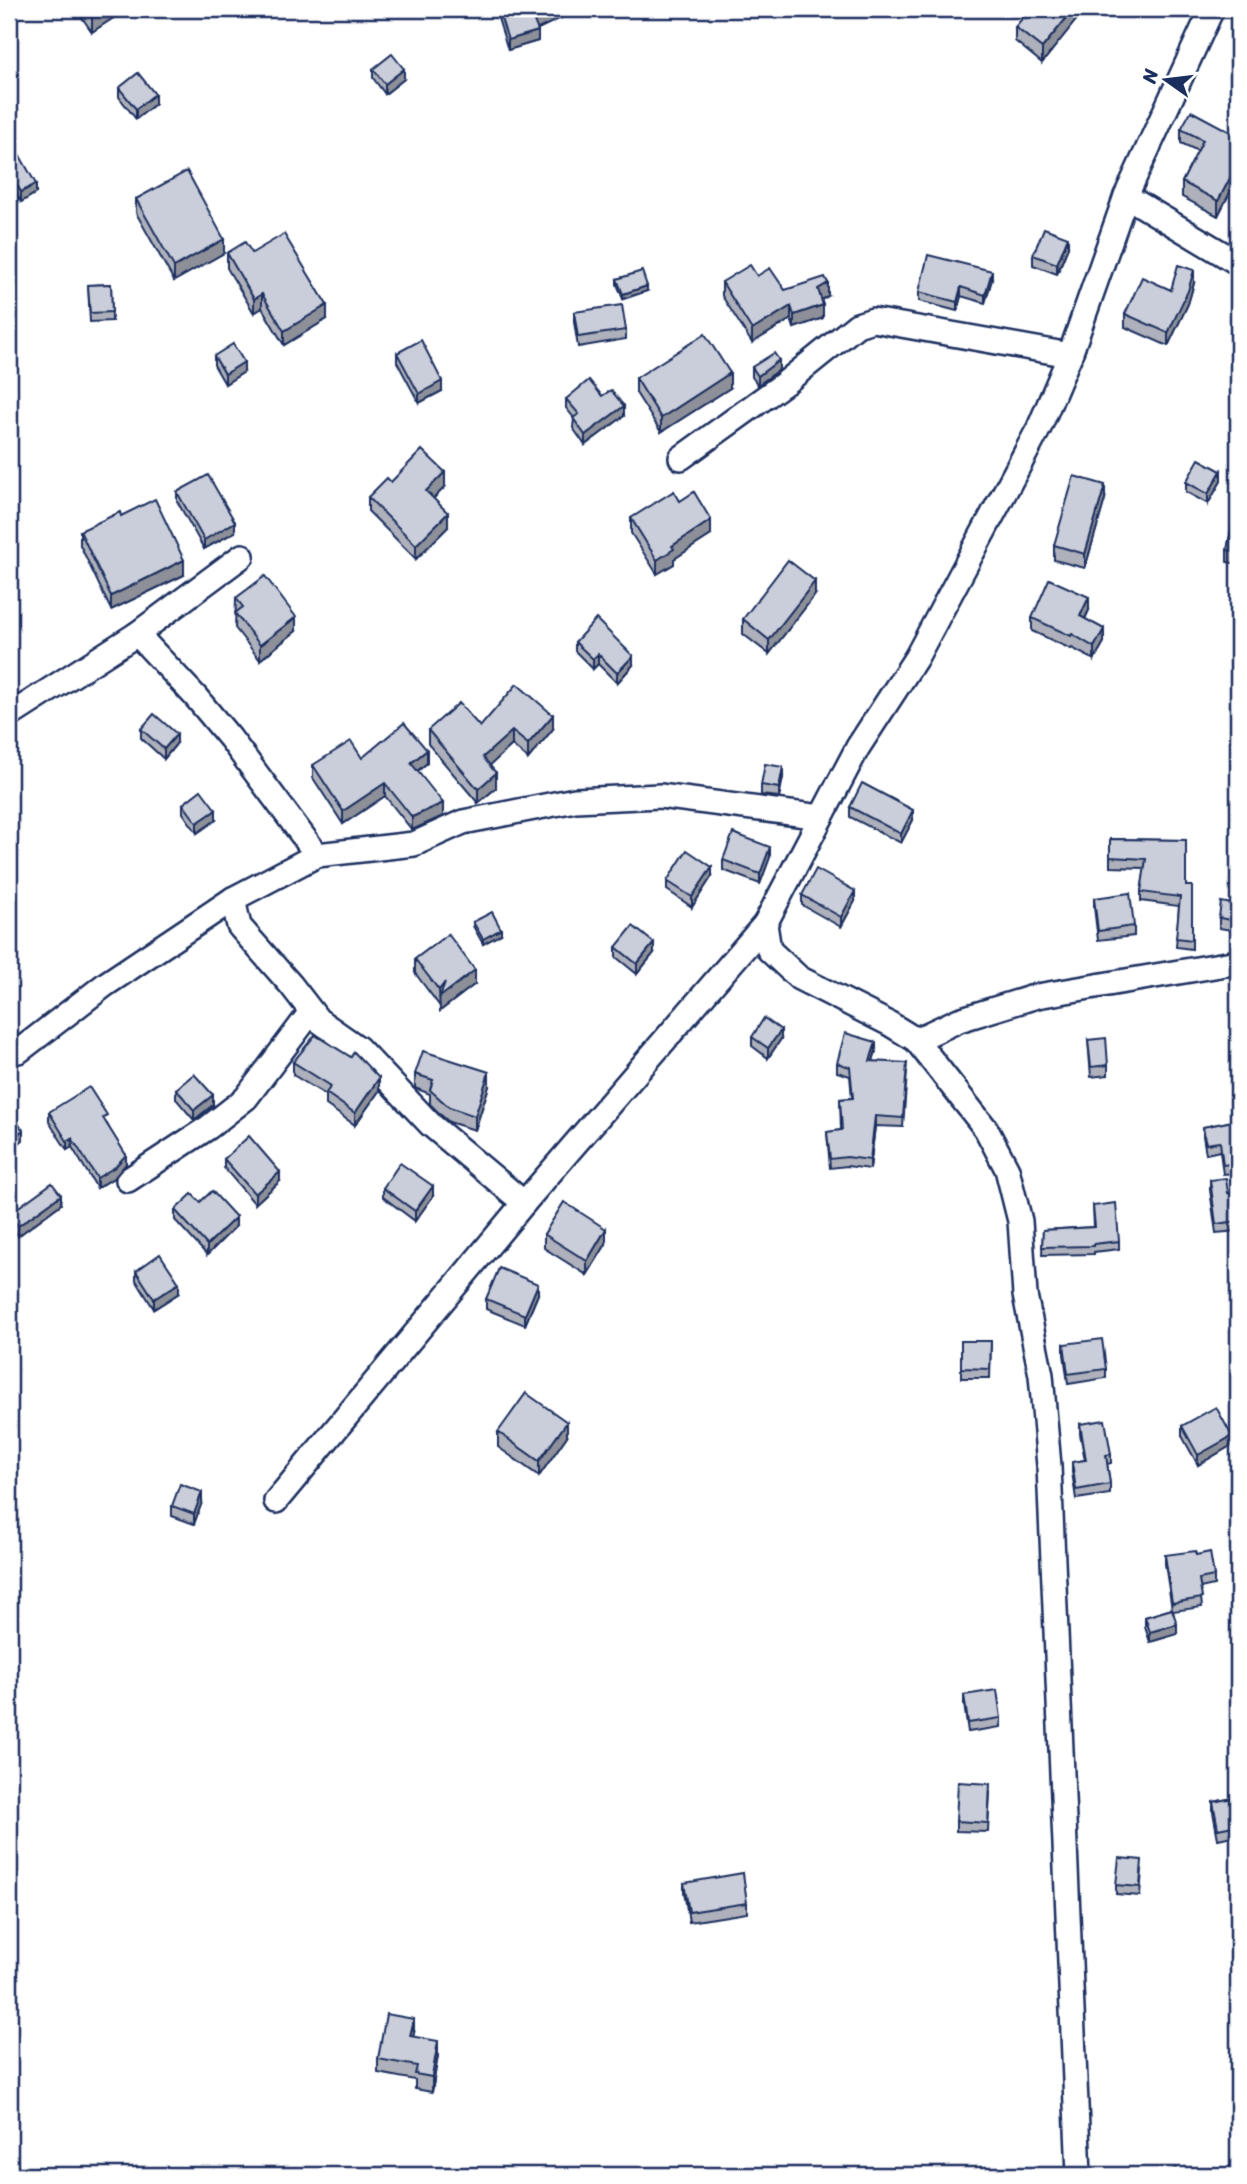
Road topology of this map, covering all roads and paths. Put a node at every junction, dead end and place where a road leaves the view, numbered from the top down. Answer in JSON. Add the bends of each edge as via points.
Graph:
{"nodes":[{"id":1,"x":1212,"y":9,"type":"edge"},
{"id":2,"x":1126,"y":196,"type":"junction"},
{"id":3,"x":1238,"y":263,"type":"edge"},
{"id":4,"x":1070,"y":355,"type":"junction"},
{"id":5,"x":681,"y":458,"type":"dead end"},
{"id":6,"x":242,"y":556,"type":"dead end"},
{"id":7,"x":137,"y":634,"type":"junction"},
{"id":8,"x":9,"y":716,"type":"edge"},
{"id":9,"x":821,"y":817,"type":"junction"},
{"id":10,"x":317,"y":855,"type":"junction"},
{"id":11,"x":233,"y":899,"type":"junction"},
{"id":12,"x":765,"y":924,"type":"junction"},
{"id":13,"x":1238,"y":962,"type":"edge"},
{"id":14,"x":311,"y":1012,"type":"junction"},
{"id":15,"x":916,"y":1040,"type":"junction"},
{"id":16,"x":19,"y":1051,"type":"dead end"},
{"id":17,"x":128,"y":1180,"type":"dead end"},
{"id":18,"x":524,"y":1203,"type":"junction"},
{"id":19,"x":276,"y":1502,"type":"dead end"},
{"id":20,"x":1079,"y":2175,"type":"edge"}],
"edges":[{"from":1,"to":2,"type":"street"},
{"from":2,"to":3,"type":"street"},
{"from":2,"to":4,"type":"street"},
{"from":4,"to":5,"type":"street","via":[[873,320],[857,325]]},
{"from":4,"to":9,"type":"street","via":[[1039,428],[916,658],[858,747]]},
{"from":6,"to":7,"type":"street"},
{"from":7,"to":8,"type":"street"},
{"from":7,"to":10,"type":"street","via":[[230,738]]},
{"from":9,"to":10,"type":"street","via":[[660,796],[575,800],[463,822],[414,844]]},
{"from":9,"to":12,"type":"street"},
{"from":10,"to":11,"type":"street"},
{"from":11,"to":14,"type":"street","via":[[239,926]]},
{"from":11,"to":16,"type":"street","via":[[106,984]]},
{"from":12,"to":15,"type":"street","via":[[769,950],[799,978]]},
{"from":12,"to":18,"type":"street"},
{"from":13,"to":15,"type":"street","via":[[1037,996],[959,1020]]},
{"from":14,"to":17,"type":"street","via":[[246,1098]]},
{"from":14,"to":18,"type":"street","via":[[358,1048],[430,1125]]},
{"from":15,"to":20,"type":"street","via":[[986,1129],[1007,1169],[1020,1221],[1025,1295],[1041,1375],[1049,1466]]},
{"from":18,"to":19,"type":"street"}]}
